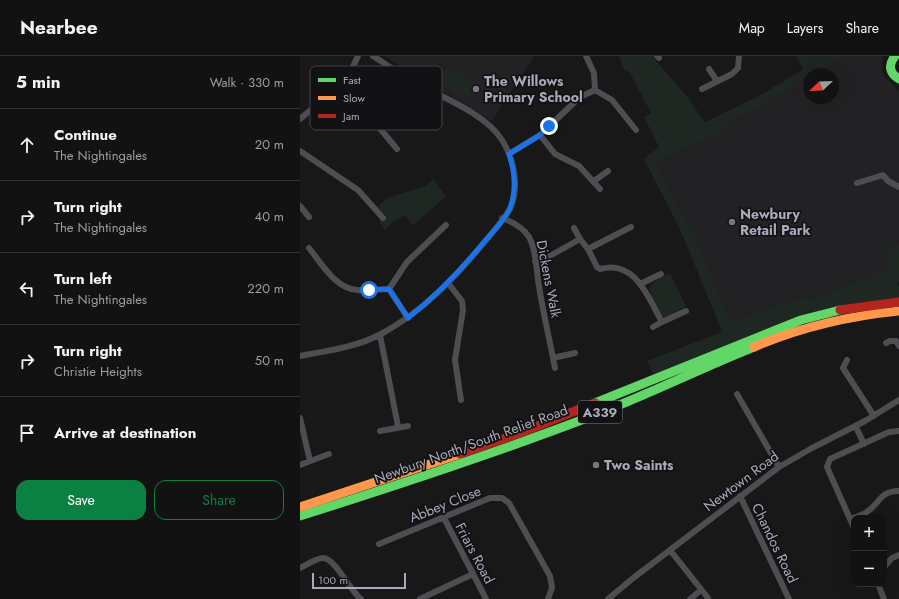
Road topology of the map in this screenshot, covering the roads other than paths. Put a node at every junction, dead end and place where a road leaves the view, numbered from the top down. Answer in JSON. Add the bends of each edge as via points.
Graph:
{"nodes":[{"id":1,"x":358,"y":56,"type":"edge"},
{"id":2,"x":373,"y":56,"type":"edge"},
{"id":3,"x":586,"y":56,"type":"edge"},
{"id":4,"x":739,"y":56,"type":"edge"},
{"id":5,"x":892,"y":58,"type":"edge"},
{"id":6,"x":353,"y":66,"type":"edge"},
{"id":7,"x":388,"y":66,"type":"edge"},
{"id":8,"x":709,"y":69,"type":"dead end"},
{"id":9,"x":899,"y":79,"type":"edge"},
{"id":10,"x":717,"y":81,"type":"junction"},
{"id":11,"x":702,"y":89,"type":"dead end"},
{"id":12,"x":595,"y":90,"type":"junction"},
{"id":13,"x":442,"y":98,"type":"edge"},
{"id":14,"x":310,"y":111,"type":"edge"},
{"id":15,"x":300,"y":119,"type":"edge"},
{"id":16,"x":381,"y":130,"type":"edge"},
{"id":17,"x":636,"y":130,"type":"dead end"},
{"id":18,"x":540,"y":135,"type":"junction"},
{"id":19,"x":396,"y":149,"type":"dead end"},
{"id":20,"x":300,"y":151,"type":"edge"},
{"id":21,"x":509,"y":154,"type":"junction"},
{"id":22,"x":608,"y":171,"type":"dead end"},
{"id":23,"x":594,"y":181,"type":"junction"},
{"id":24,"x":857,"y":184,"type":"dead end"},
{"id":25,"x":899,"y":186,"type":"edge"},
{"id":26,"x":600,"y":188,"type":"dead end"},
{"id":27,"x":300,"y":206,"type":"edge"},
{"id":28,"x":309,"y":216,"type":"dead end"},
{"id":29,"x":383,"y":218,"type":"dead end"},
{"id":30,"x":502,"y":218,"type":"junction"},
{"id":31,"x":446,"y":225,"type":"dead end"},
{"id":32,"x":631,"y":227,"type":"dead end"},
{"id":33,"x":574,"y":228,"type":"dead end"},
{"id":34,"x":580,"y":239,"type":"junction"},
{"id":35,"x":429,"y":242,"type":"junction"},
{"id":36,"x":434,"y":247,"type":"dead end"},
{"id":37,"x":308,"y":248,"type":"dead end"},
{"id":38,"x":588,"y":249,"type":"junction"},
{"id":39,"x":535,"y":261,"type":"junction"},
{"id":40,"x":661,"y":274,"type":"dead end"},
{"id":41,"x":448,"y":283,"type":"junction"},
{"id":42,"x":640,"y":284,"type":"junction"},
{"id":43,"x":389,"y":289,"type":"junction"},
{"id":44,"x":899,"y":302,"type":"edge"},
{"id":45,"x":686,"y":311,"type":"dead end"},
{"id":46,"x":899,"y":311,"type":"edge"},
{"id":47,"x":408,"y":318,"type":"junction"},
{"id":48,"x":662,"y":322,"type":"junction"},
{"id":49,"x":653,"y":327,"type":"dead end"},
{"id":50,"x":380,"y":335,"type":"junction"},
{"id":51,"x":898,"y":342,"type":"edge"},
{"id":52,"x":886,"y":343,"type":"dead end"},
{"id":53,"x":575,"y":354,"type":"dead end"},
{"id":54,"x":300,"y":356,"type":"edge"},
{"id":55,"x":553,"y":358,"type":"junction"},
{"id":56,"x":847,"y":360,"type":"dead end"},
{"id":57,"x":555,"y":368,"type":"dead end"},
{"id":58,"x":836,"y":368,"type":"dead end"},
{"id":59,"x":843,"y":368,"type":"junction"},
{"id":60,"x":737,"y":394,"type":"dead end"},
{"id":61,"x":461,"y":400,"type":"dead end"},
{"id":62,"x":899,"y":400,"type":"edge"},
{"id":63,"x":874,"y":416,"type":"junction"},
{"id":64,"x":300,"y":418,"type":"edge"},
{"id":65,"x":398,"y":426,"type":"junction"},
{"id":66,"x":408,"y":426,"type":"dead end"},
{"id":67,"x":856,"y":427,"type":"junction"},
{"id":68,"x":380,"y":431,"type":"dead end"},
{"id":69,"x":899,"y":431,"type":"edge"},
{"id":70,"x":864,"y":444,"type":"junction"},
{"id":71,"x":329,"y":454,"type":"dead end"},
{"id":72,"x":310,"y":461,"type":"junction"},
{"id":73,"x":300,"y":465,"type":"edge"},
{"id":74,"x":779,"y":467,"type":"junction"},
{"id":75,"x":899,"y":491,"type":"edge"},
{"id":76,"x":740,"y":496,"type":"junction"},
{"id":77,"x":300,"y":507,"type":"edge"},
{"id":78,"x":300,"y":516,"type":"edge"},
{"id":79,"x":444,"y":518,"type":"junction"},
{"id":80,"x":850,"y":520,"type":"joint"},
{"id":81,"x":379,"y":544,"type":"dead end"},
{"id":82,"x":670,"y":550,"type":"junction"},
{"id":83,"x":899,"y":554,"type":"edge"},
{"id":84,"x":887,"y":564,"type":"edge"},
{"id":85,"x":300,"y":568,"type":"edge"},
{"id":86,"x":473,"y":574,"type":"junction"},
{"id":87,"x":879,"y":587,"type":"edge"},
{"id":88,"x":701,"y":590,"type":"junction"},
{"id":89,"x":360,"y":598,"type":"edge"},
{"id":90,"x":708,"y":598,"type":"dead end"},
{"id":91,"x":420,"y":599,"type":"edge"},
{"id":92,"x":486,"y":599,"type":"edge"},
{"id":93,"x":548,"y":599,"type":"edge"},
{"id":94,"x":608,"y":599,"type":"edge"},
{"id":95,"x":690,"y":599,"type":"edge"},
{"id":96,"x":789,"y":599,"type":"edge"},
{"id":97,"x":884,"y":599,"type":"edge"}],
"edges":[{"from":1,"to":6,"type":"street"},
{"from":2,"to":7,"type":"street"},
{"from":3,"to":12,"type":"street","via":[[594,73]]},
{"from":4,"to":10,"type":"street","via":[[738,68]]},
{"from":5,"to":9,"type":"main road","via":[[891,72]]},
{"from":8,"to":10,"type":"street"},
{"from":10,"to":11,"type":"street"},
{"from":12,"to":17,"type":"street","via":[[612,100]]},
{"from":12,"to":18,"type":"street","via":[[580,97]]},
{"from":13,"to":21,"type":"street","via":[[487,123],[501,139]]},
{"from":14,"to":15,"type":"street"},
{"from":16,"to":19,"type":"street"},
{"from":18,"to":21,"type":"street"},
{"from":18,"to":23,"type":"street","via":[[555,154],[579,166]]},
{"from":20,"to":29,"type":"street","via":[[358,190]]},
{"from":21,"to":30,"type":"street","via":[[514,170],[515,189],[510,209]]},
{"from":22,"to":23,"type":"street"},
{"from":23,"to":26,"type":"street"},
{"from":24,"to":25,"type":"street","via":[[883,175]]},
{"from":27,"to":28,"type":"street"},
{"from":30,"to":39,"type":"street","name":"Dickens Walk","via":[[515,223],[525,231],[530,238]]},
{"from":30,"to":41,"type":"street"},
{"from":31,"to":35,"type":"street"},
{"from":32,"to":38,"type":"street"},
{"from":33,"to":34,"type":"street"},
{"from":34,"to":38,"type":"street"},
{"from":34,"to":39,"type":"street","via":[[548,257]]},
{"from":35,"to":36,"type":"street"},
{"from":35,"to":43,"type":"street","via":[[406,262]]},
{"from":37,"to":43,"type":"street","via":[[345,287],[356,290]]},
{"from":38,"to":42,"type":"street","via":[[600,269],[615,266],[623,269]]},
{"from":39,"to":55,"type":"street","name":"Dickens Walk"},
{"from":40,"to":42,"type":"street"},
{"from":41,"to":47,"type":"street"},
{"from":41,"to":61,"type":"street","via":[[462,301],[463,310],[455,360]]},
{"from":42,"to":48,"type":"street","via":[[647,292]]},
{"from":43,"to":47,"type":"street"},
{"from":44,"to":77,"type":"main road","name":"Newbury North/South Relief Road","number":"A339","via":[[844,309],[801,320],[520,433]]},
{"from":45,"to":48,"type":"street"},
{"from":46,"to":78,"type":"main road","name":"Newbury North/South Relief Road","number":"A339","via":[[863,314],[807,328],[766,342],[634,399],[541,435],[420,478]]},
{"from":47,"to":50,"type":"street"},
{"from":48,"to":49,"type":"street"},
{"from":50,"to":54,"type":"street","via":[[337,349]]},
{"from":50,"to":65,"type":"street"},
{"from":51,"to":52,"type":"street"},
{"from":53,"to":55,"type":"street"},
{"from":55,"to":57,"type":"street","name":"Dickens Walk"},
{"from":56,"to":59,"type":"street"},
{"from":58,"to":59,"type":"street"},
{"from":59,"to":63,"type":"street"},
{"from":60,"to":74,"type":"street"},
{"from":62,"to":63,"type":"street","name":"Newtown Road"},
{"from":63,"to":67,"type":"street","name":"Newtown Road"},
{"from":64,"to":72,"type":"street"},
{"from":65,"to":66,"type":"street"},
{"from":65,"to":68,"type":"street"},
{"from":67,"to":70,"type":"street"},
{"from":67,"to":74,"type":"street","name":"Newtown Road"},
{"from":69,"to":70,"type":"street","via":[[893,431]]},
{"from":70,"to":80,"type":"street","via":[[830,459],[827,465]]},
{"from":71,"to":72,"type":"street"},
{"from":72,"to":73,"type":"street"},
{"from":74,"to":76,"type":"street","name":"Newtown Road"},
{"from":75,"to":80,"type":"street","via":[[880,497],[868,512]]},
{"from":76,"to":82,"type":"street","name":"Newtown Road"},
{"from":76,"to":96,"type":"street","name":"Chandos Road"},
{"from":79,"to":81,"type":"street","name":"Abbey Close"},
{"from":79,"to":86,"type":"street","name":"Friars Road"},
{"from":79,"to":93,"type":"street","name":"Abbey Close","via":[[490,498],[507,500],[550,576],[552,588]]},
{"from":82,"to":88,"type":"street"},
{"from":82,"to":94,"type":"street","name":"Newtown Road"},
{"from":83,"to":84,"type":"street"},
{"from":85,"to":89,"type":"street","via":[[319,559],[328,559],[350,589]]},
{"from":86,"to":91,"type":"street"},
{"from":86,"to":92,"type":"street","name":"Friars Road"},
{"from":87,"to":97,"type":"street"},
{"from":88,"to":90,"type":"street"},
{"from":88,"to":95,"type":"street"}]}
